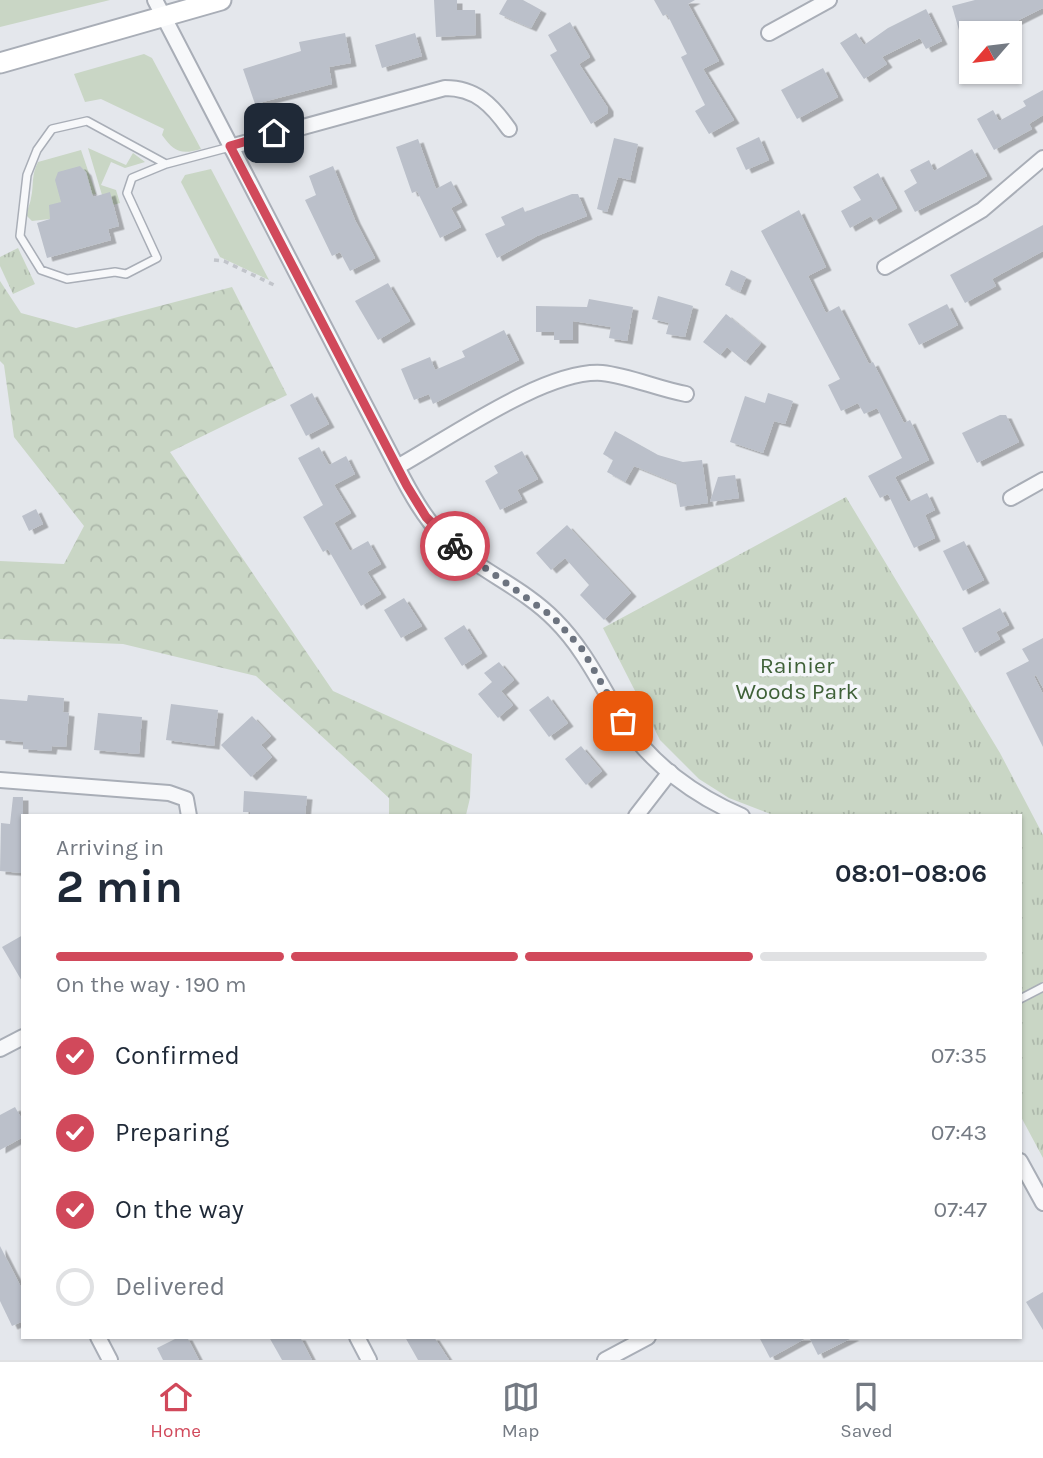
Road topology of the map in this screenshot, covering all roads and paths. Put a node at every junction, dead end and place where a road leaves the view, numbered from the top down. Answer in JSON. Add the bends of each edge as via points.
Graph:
{"nodes":[{"id":1,"x":221,"y":0,"type":"edge"},
{"id":2,"x":829,"y":0,"type":"edge"},
{"id":3,"x":159,"y":8,"type":"edge"},
{"id":4,"x":769,"y":33,"type":"dead end"},
{"id":5,"x":0,"y":63,"type":"edge"},
{"id":6,"x":509,"y":129,"type":"dead end"},
{"id":7,"x":230,"y":146,"type":"junction"},
{"id":8,"x":1043,"y":158,"type":"edge"},
{"id":9,"x":166,"y":164,"type":"junction"},
{"id":10,"x":214,"y":260,"type":"dead end"},
{"id":11,"x":886,"y":267,"type":"dead end"},
{"id":12,"x":274,"y":285,"type":"dead end"},
{"id":13,"x":686,"y":394,"type":"dead end"},
{"id":14,"x":397,"y":467,"type":"junction"},
{"id":15,"x":1043,"y":480,"type":"edge"},
{"id":16,"x":1011,"y":498,"type":"dead end"},
{"id":17,"x":670,"y":772,"type":"junction"},
{"id":18,"x":0,"y":780,"type":"edge"},
{"id":19,"x":189,"y":814,"type":"edge"},
{"id":20,"x":638,"y":814,"type":"edge"},
{"id":21,"x":738,"y":814,"type":"edge"},
{"id":22,"x":1043,"y":987,"type":"edge"},
{"id":23,"x":1022,"y":998,"type":"edge"},
{"id":24,"x":21,"y":1038,"type":"edge"},
{"id":25,"x":0,"y":1049,"type":"edge"},
{"id":26,"x":1022,"y":1165,"type":"edge"},
{"id":27,"x":1043,"y":1203,"type":"edge"},
{"id":28,"x":99,"y":1339,"type":"edge"},
{"id":29,"x":358,"y":1339,"type":"edge"},
{"id":30,"x":639,"y":1339,"type":"edge"},
{"id":31,"x":621,"y":1343,"type":"edge"},
{"id":32,"x":110,"y":1360,"type":"edge"},
{"id":33,"x":369,"y":1360,"type":"edge"},
{"id":34,"x":605,"y":1360,"type":"edge"}],
"edges":[{"from":1,"to":3,"type":"main road"},
{"from":2,"to":4,"type":"street"},
{"from":3,"to":5,"type":"main road"},
{"from":3,"to":7,"type":"street"},
{"from":6,"to":7,"type":"street","via":[[483,99],[465,88],[445,88]]},
{"from":7,"to":9,"type":"lane"},
{"from":7,"to":14,"type":"street"},
{"from":8,"to":11,"type":"street","via":[[982,211]]},
{"from":9,"to":9,"type":"lane","via":[[132,178],[127,193],[158,258],[126,274],[66,279],[41,270],[20,236],[27,175],[52,129],[86,121]]},
{"from":10,"to":12,"type":"path"},
{"from":13,"to":14,"type":"street","via":[[602,373],[572,375],[535,389]]},
{"from":14,"to":17,"type":"street","via":[[426,517],[445,539],[553,617],[582,649],[633,735]]},
{"from":15,"to":16,"type":"street"},
{"from":17,"to":20,"type":"street"},
{"from":17,"to":21,"type":"street","via":[[700,795]]},
{"from":18,"to":19,"type":"street","via":[[154,791],[187,799]]},
{"from":22,"to":23,"type":"lane"},
{"from":24,"to":25,"type":"street"},
{"from":26,"to":27,"type":"street"},
{"from":28,"to":32,"type":"street"},
{"from":29,"to":33,"type":"street"},
{"from":30,"to":31,"type":"street"},
{"from":31,"to":34,"type":"street"}]}
